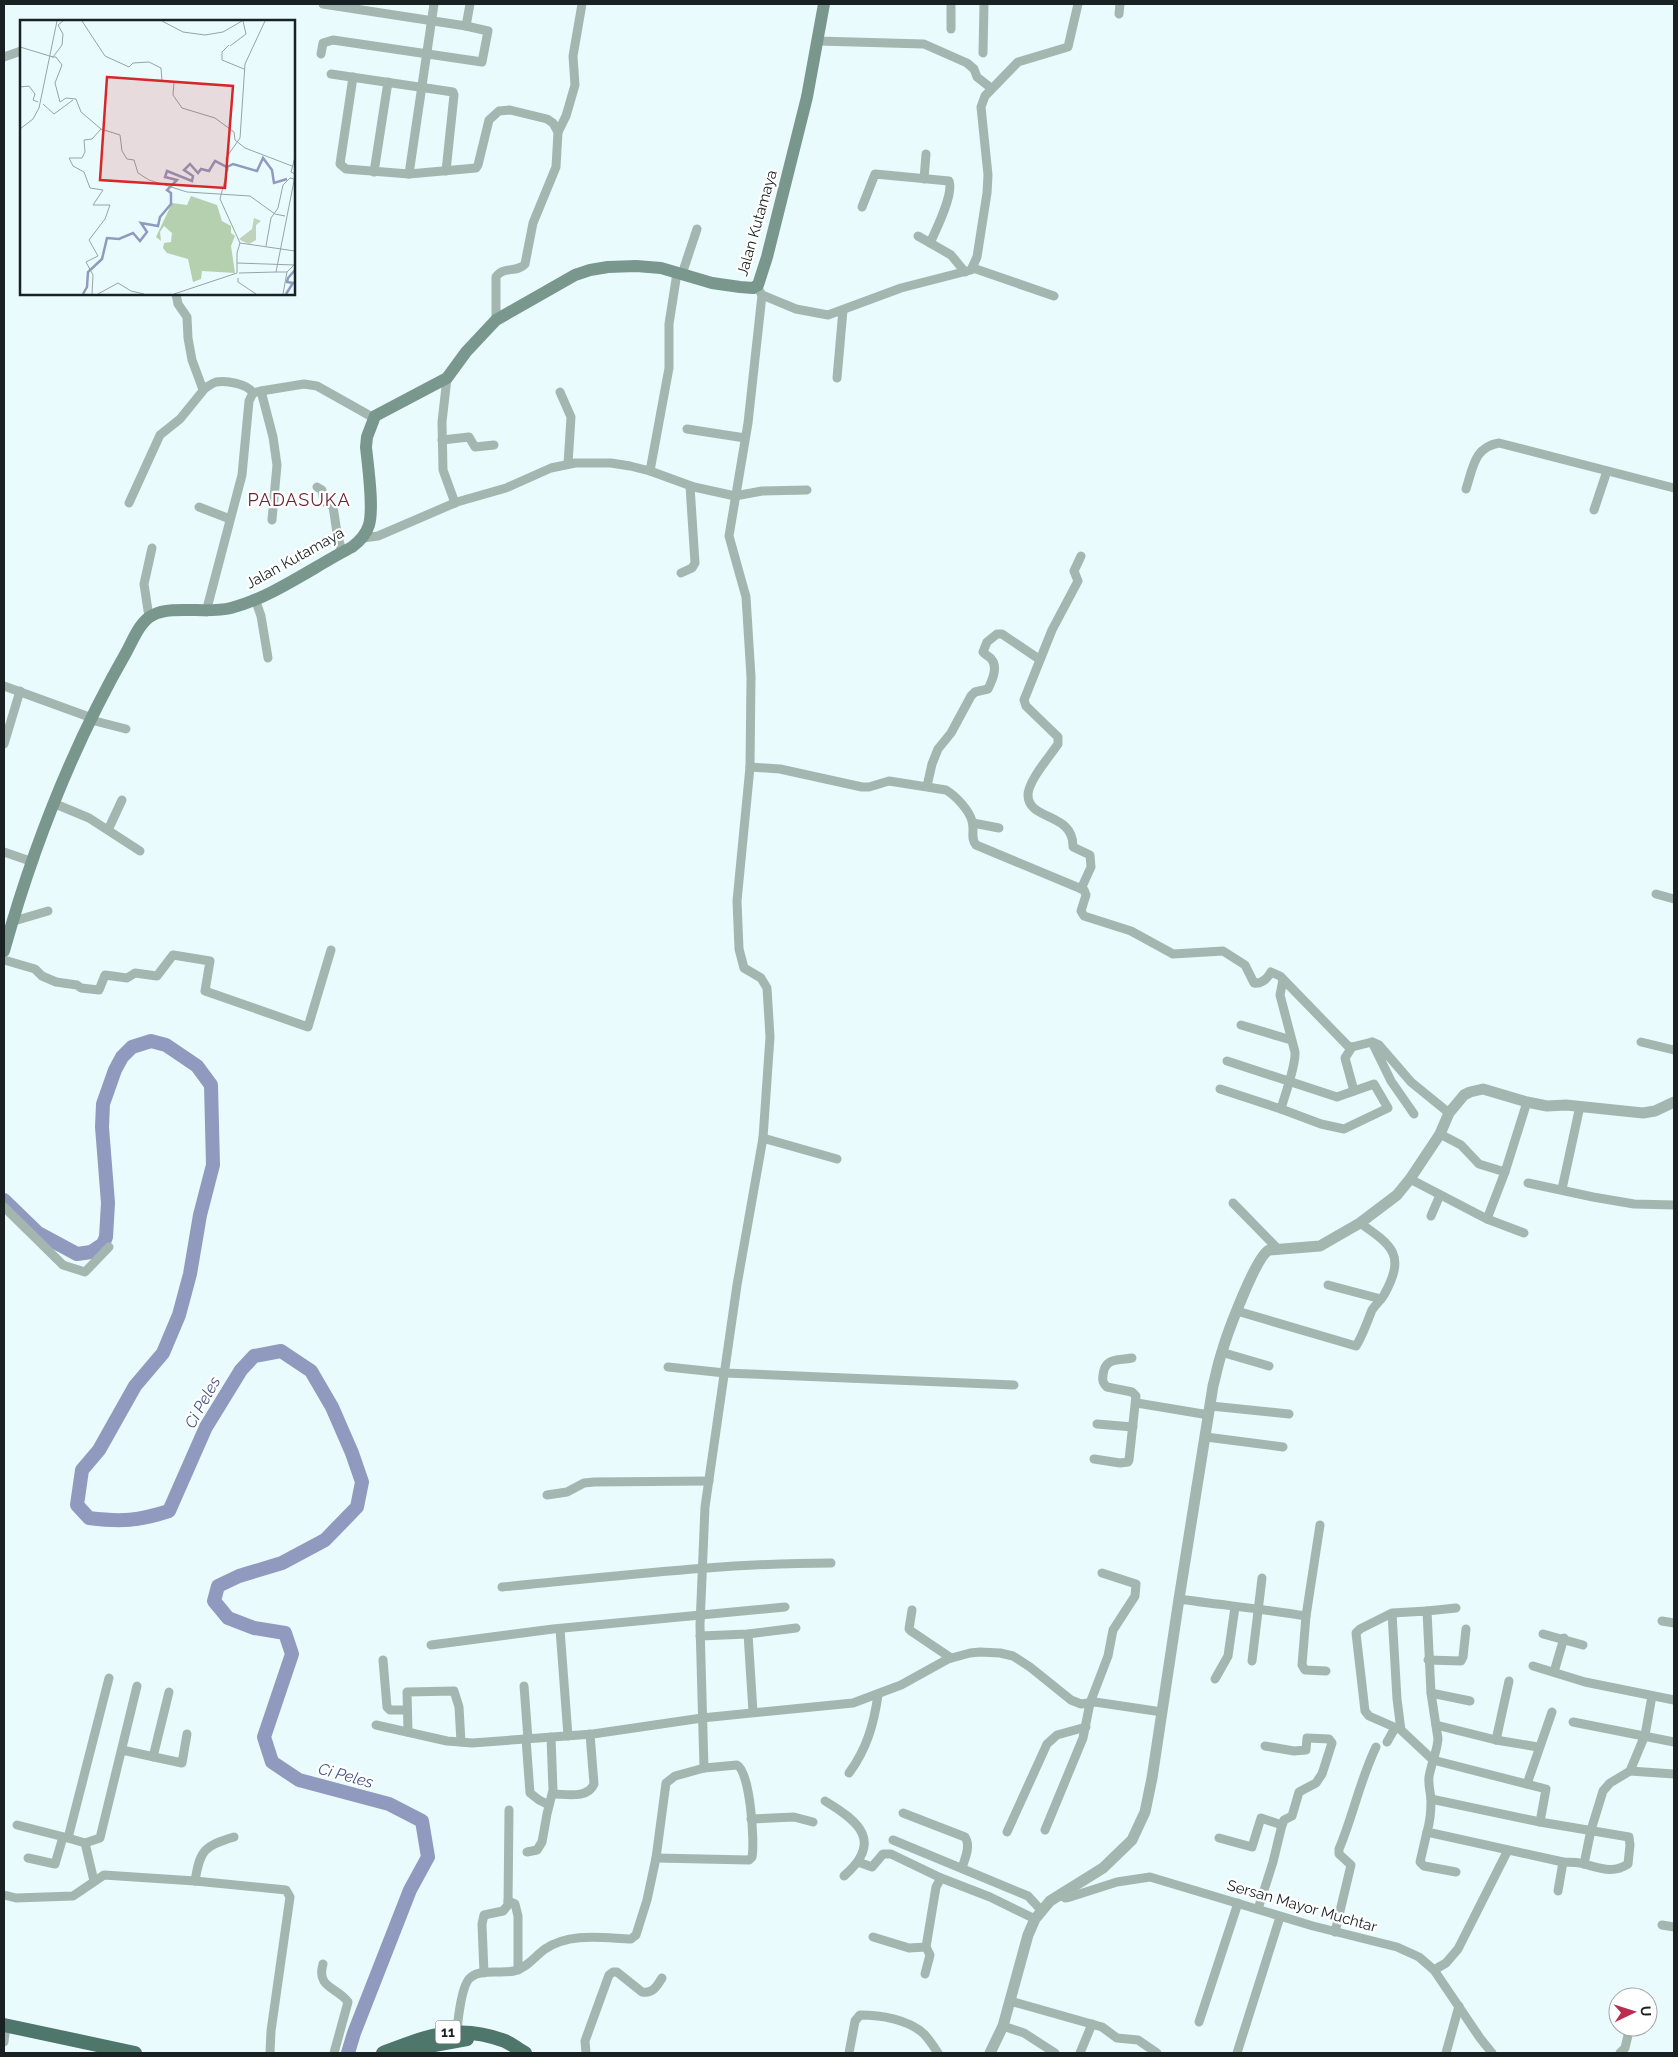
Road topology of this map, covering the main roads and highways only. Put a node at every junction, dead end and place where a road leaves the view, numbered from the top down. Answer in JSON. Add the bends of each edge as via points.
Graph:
{"nodes":[{"id":1,"x":824,"y":4,"type":"edge"},
{"id":2,"x":4,"y":951,"type":"edge"},
{"id":3,"x":5,"y":2025,"type":"edge"},
{"id":4,"x":457,"y":2036,"type":"junction"},
{"id":5,"x":520,"y":2050,"type":"edge"},
{"id":6,"x":135,"y":2053,"type":"edge"},
{"id":7,"x":383,"y":2053,"type":"edge"},
{"id":8,"x":412,"y":2053,"type":"edge"}],
"edges":[{"from":1,"to":2,"type":"main road","name":"Jalan Kutamaya","via":[[807,97],[759,291],[712,283],[661,268],[629,266],[590,270],[575,275],[496,320],[447,378],[374,418],[366,447],[370,524],[363,538],[254,599],[229,609],[154,614],[135,636],[108,683],[53,803]]},
{"from":3,"to":6,"type":"highway"},
{"from":4,"to":5,"type":"highway","number":"11","via":[[494,2038]]},
{"from":4,"to":7,"type":"highway","number":"11","via":[[431,2035]]},
{"from":4,"to":8,"type":"highway","number":"11"}]}
